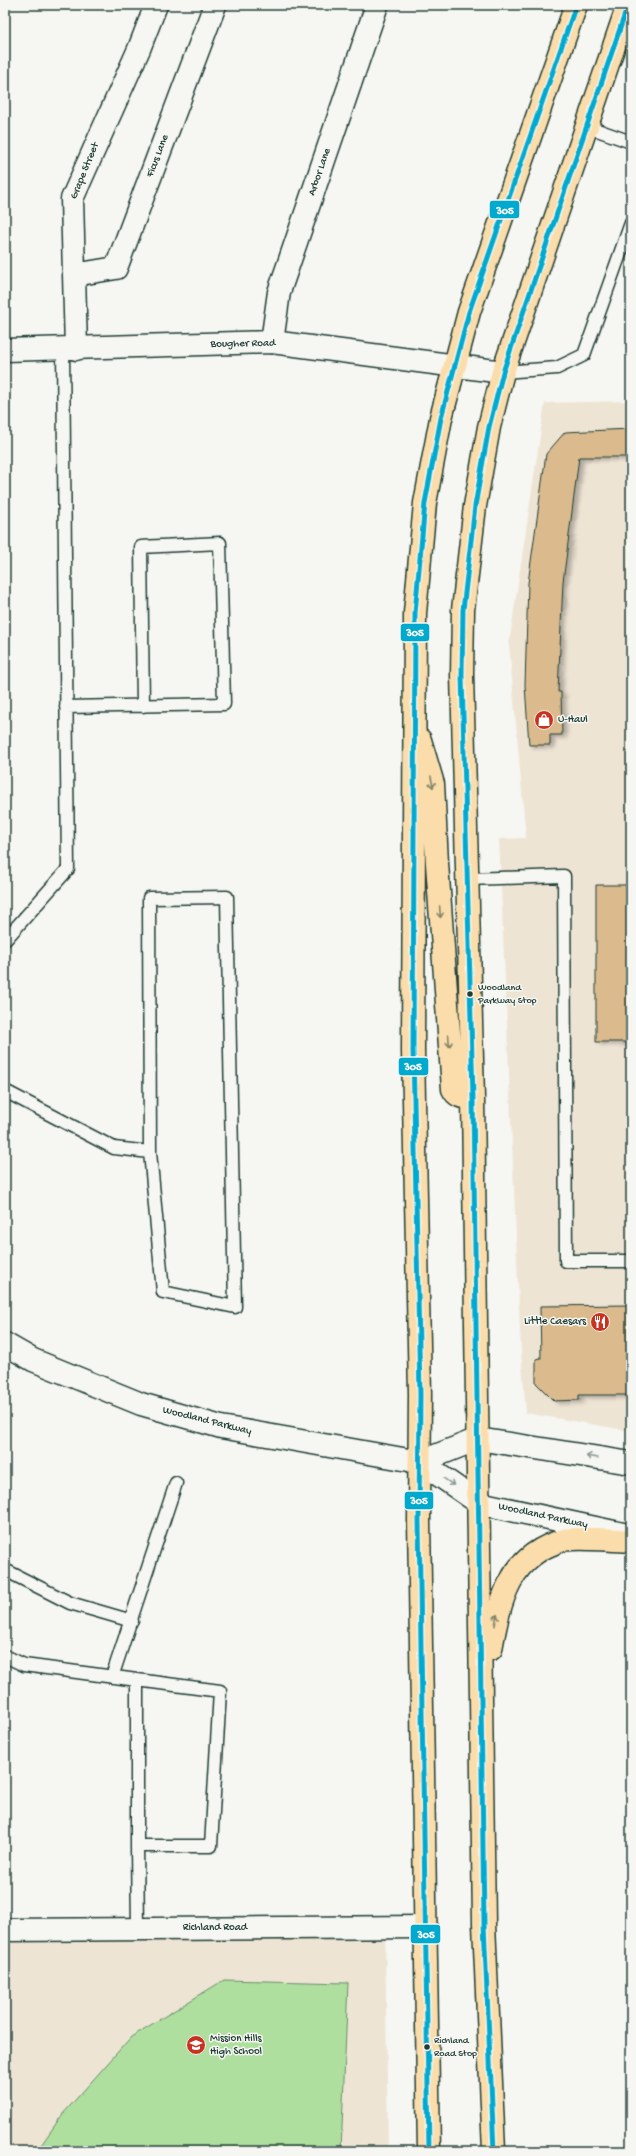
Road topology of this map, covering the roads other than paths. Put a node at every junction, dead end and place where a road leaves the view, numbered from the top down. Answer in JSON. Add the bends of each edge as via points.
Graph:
{"nodes":[{"id":1,"x":156,"y":5,"type":"edge"},
{"id":2,"x":215,"y":5,"type":"edge"},
{"id":3,"x":377,"y":5,"type":"edge"},
{"id":4,"x":576,"y":5,"type":"edge"},
{"id":5,"x":628,"y":5,"type":"edge"},
{"id":6,"x":586,"y":126,"type":"junction"},
{"id":7,"x":631,"y":142,"type":"edge"},
{"id":8,"x":631,"y":223,"type":"edge"},
{"id":9,"x":74,"y":275,"type":"junction"},
{"id":10,"x":272,"y":342,"type":"junction"},
{"id":11,"x":69,"y":349,"type":"junction"},
{"id":12,"x":5,"y":350,"type":"edge"},
{"id":13,"x":455,"y":366,"type":"junction"},
{"id":14,"x":503,"y":372,"type":"junction"},
{"id":15,"x":143,"y":706,"type":"junction"},
{"id":16,"x":66,"y":707,"type":"junction"},
{"id":17,"x":413,"y":718,"type":"junction"},
{"id":18,"x":467,"y":879,"type":"junction"},
{"id":19,"x":5,"y":940,"type":"edge"},
{"id":20,"x":5,"y":1091,"type":"edge"},
{"id":21,"x":473,"y":1098,"type":"junction"},
{"id":22,"x":150,"y":1152,"type":"junction"},
{"id":23,"x":631,"y":1261,"type":"edge"},
{"id":24,"x":5,"y":1344,"type":"edge"},
{"id":25,"x":478,"y":1439,"type":"junction"},
{"id":26,"x":420,"y":1462,"type":"junction"},
{"id":27,"x":631,"y":1463,"type":"edge"},
{"id":28,"x":176,"y":1483,"type":"dead end"},
{"id":29,"x":479,"y":1503,"type":"junction"},
{"id":30,"x":631,"y":1535,"type":"edge"},
{"id":31,"x":631,"y":1541,"type":"edge"},
{"id":32,"x":5,"y":1570,"type":"edge"},
{"id":33,"x":132,"y":1621,"type":"junction"},
{"id":34,"x":5,"y":1656,"type":"edge"},
{"id":35,"x":112,"y":1677,"type":"junction"},
{"id":36,"x":137,"y":1680,"type":"junction"},
{"id":37,"x":482,"y":1700,"type":"junction"},
{"id":38,"x":137,"y":1846,"type":"junction"},
{"id":39,"x":425,"y":1927,"type":"junction"},
{"id":40,"x":138,"y":1929,"type":"junction"},
{"id":41,"x":5,"y":1930,"type":"edge"},
{"id":42,"x":429,"y":2151,"type":"edge"},
{"id":43,"x":494,"y":2151,"type":"edge"}],
"edges":[{"from":1,"to":9,"type":"street","name":"Grape Street","via":[[72,199]]},
{"from":2,"to":9,"type":"street","name":"Ficus Lane","via":[[116,268]]},
{"from":3,"to":10,"type":"street","name":"Arbor Lane","via":[[279,292]]},
{"from":4,"to":13,"type":"main road","via":[[469,312]]},
{"from":5,"to":6,"type":"main road"},
{"from":6,"to":7,"type":"lane"},
{"from":6,"to":14,"type":"main road"},
{"from":8,"to":14,"type":"lane","via":[[584,355],[557,368]]},
{"from":9,"to":11,"type":"street","name":"Grape Street"},
{"from":10,"to":11,"type":"street","name":"Bougher Road"},
{"from":10,"to":13,"type":"street","name":"Bougher Road"},
{"from":11,"to":12,"type":"street","name":"Bougher Road"},
{"from":11,"to":16,"type":"lane"},
{"from":13,"to":14,"type":"street","name":"Bougher Road"},
{"from":13,"to":17,"type":"main road","via":[[441,418],[426,503],[415,613]]},
{"from":14,"to":18,"type":"main road","via":[[489,427],[475,506],[463,610],[462,692]]},
{"from":15,"to":15,"type":"lane","via":[[224,704],[220,543],[141,547]]},
{"from":15,"to":16,"type":"lane"},
{"from":16,"to":19,"type":"lane","via":[[68,869]]},
{"from":17,"to":21,"type":"main road","one_way":true,"via":[[433,784],[453,1089],[461,1097]]},
{"from":17,"to":26,"type":"main road","via":[[413,1051]]},
{"from":18,"to":21,"type":"main road"},
{"from":18,"to":23,"type":"lane","via":[[564,876],[566,1261]]},
{"from":20,"to":22,"type":"lane","via":[[114,1148]]},
{"from":21,"to":25,"type":"main road"},
{"from":22,"to":22,"type":"lane","via":[[149,898],[227,897],[235,1307],[163,1292]]},
{"from":24,"to":26,"type":"street","name":"Woodland Parkway","via":[[33,1360],[141,1404],[221,1426]]},
{"from":25,"to":26,"type":"street"},
{"from":27,"to":25,"type":"street","one_way":true},
{"from":25,"to":29,"type":"main road"},
{"from":26,"to":29,"type":"street","name":"Woodland Parkway","one_way":true},
{"from":26,"to":39,"type":"main road"},
{"from":28,"to":33,"type":"lane"},
{"from":29,"to":30,"type":"street","name":"Woodland Parkway"},
{"from":29,"to":37,"type":"main road"},
{"from":37,"to":31,"type":"main road","one_way":true,"via":[[499,1607],[509,1582],[524,1562],[545,1548],[565,1540]]},
{"from":32,"to":33,"type":"lane","via":[[70,1603]]},
{"from":33,"to":35,"type":"lane"},
{"from":34,"to":35,"type":"lane","via":[[24,1665]]},
{"from":35,"to":36,"type":"lane"},
{"from":36,"to":38,"type":"lane"},
{"from":36,"to":38,"type":"lane","via":[[220,1691],[211,1846]]},
{"from":37,"to":43,"type":"main road","via":[[484,1924]]},
{"from":38,"to":40,"type":"lane"},
{"from":39,"to":40,"type":"street","name":"Richland Road"},
{"from":39,"to":42,"type":"main road"},
{"from":40,"to":41,"type":"street","name":"Richland Road"}]}
